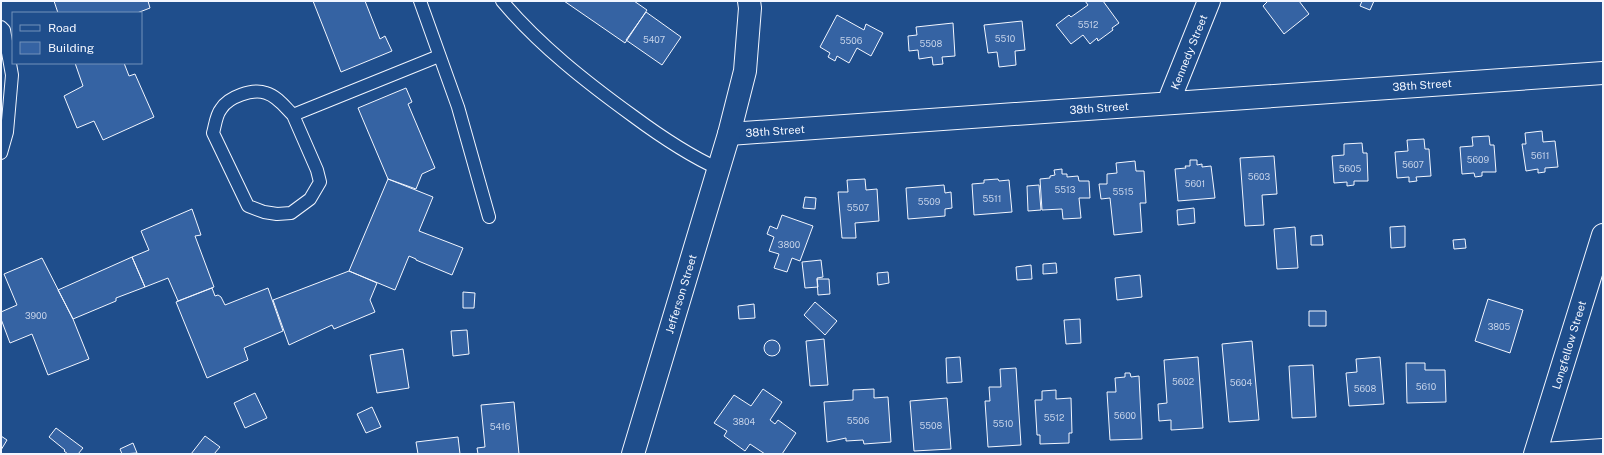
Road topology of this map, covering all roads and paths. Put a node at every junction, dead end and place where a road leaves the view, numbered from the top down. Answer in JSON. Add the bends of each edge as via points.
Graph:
{"nodes":[{"id":1,"x":420,"y":1,"type":"edge"},
{"id":2,"x":502,"y":1,"type":"edge"},
{"id":3,"x":749,"y":1,"type":"edge"},
{"id":4,"x":1209,"y":1,"type":"edge"},
{"id":5,"x":1,"y":27,"type":"edge"},
{"id":6,"x":440,"y":56,"type":"junction"},
{"id":7,"x":1603,"y":73,"type":"edge"},
{"id":8,"x":1168,"y":103,"type":"junction"},
{"id":9,"x":293,"y":115,"type":"junction"},
{"id":10,"x":729,"y":134,"type":"junction"},
{"id":11,"x":1,"y":153,"type":"edge"},
{"id":12,"x":719,"y":169,"type":"junction"},
{"id":13,"x":489,"y":217,"type":"dead end"},
{"id":14,"x":1603,"y":235,"type":"edge"},
{"id":15,"x":1603,"y":450,"type":"edge"},
{"id":16,"x":633,"y":454,"type":"edge"},
{"id":17,"x":1535,"y":454,"type":"edge"},
{"id":18,"x":1543,"y":454,"type":"edge"}],
"edges":[{"from":1,"to":6,"type":"lane"},
{"from":2,"to":12,"type":"lane","via":[[565,64],[599,92],[665,139]]},
{"from":3,"to":10,"type":"street","name":"38th Street","via":[[745,71]]},
{"from":4,"to":8,"type":"street","name":"Kennedy Street"},
{"from":5,"to":11,"type":"lane","via":[[4,30],[12,75],[7,132]]},
{"from":6,"to":9,"type":"lane"},
{"from":6,"to":13,"type":"lane","via":[[458,107]]},
{"from":7,"to":8,"type":"street","name":"38th Street"},
{"from":8,"to":10,"type":"street","name":"38th Street"},
{"from":9,"to":9,"type":"lane","via":[[266,92],[252,92],[235,97],[221,109],[213,133],[248,206],[264,212],[291,213],[310,199],[320,182]]},
{"from":10,"to":12,"type":"street","name":"Jefferson Street"},
{"from":12,"to":16,"type":"street","name":"Jefferson Street"},
{"from":14,"to":17,"type":"street","name":"Longfellow Street"},
{"from":15,"to":18,"type":"street"}]}
